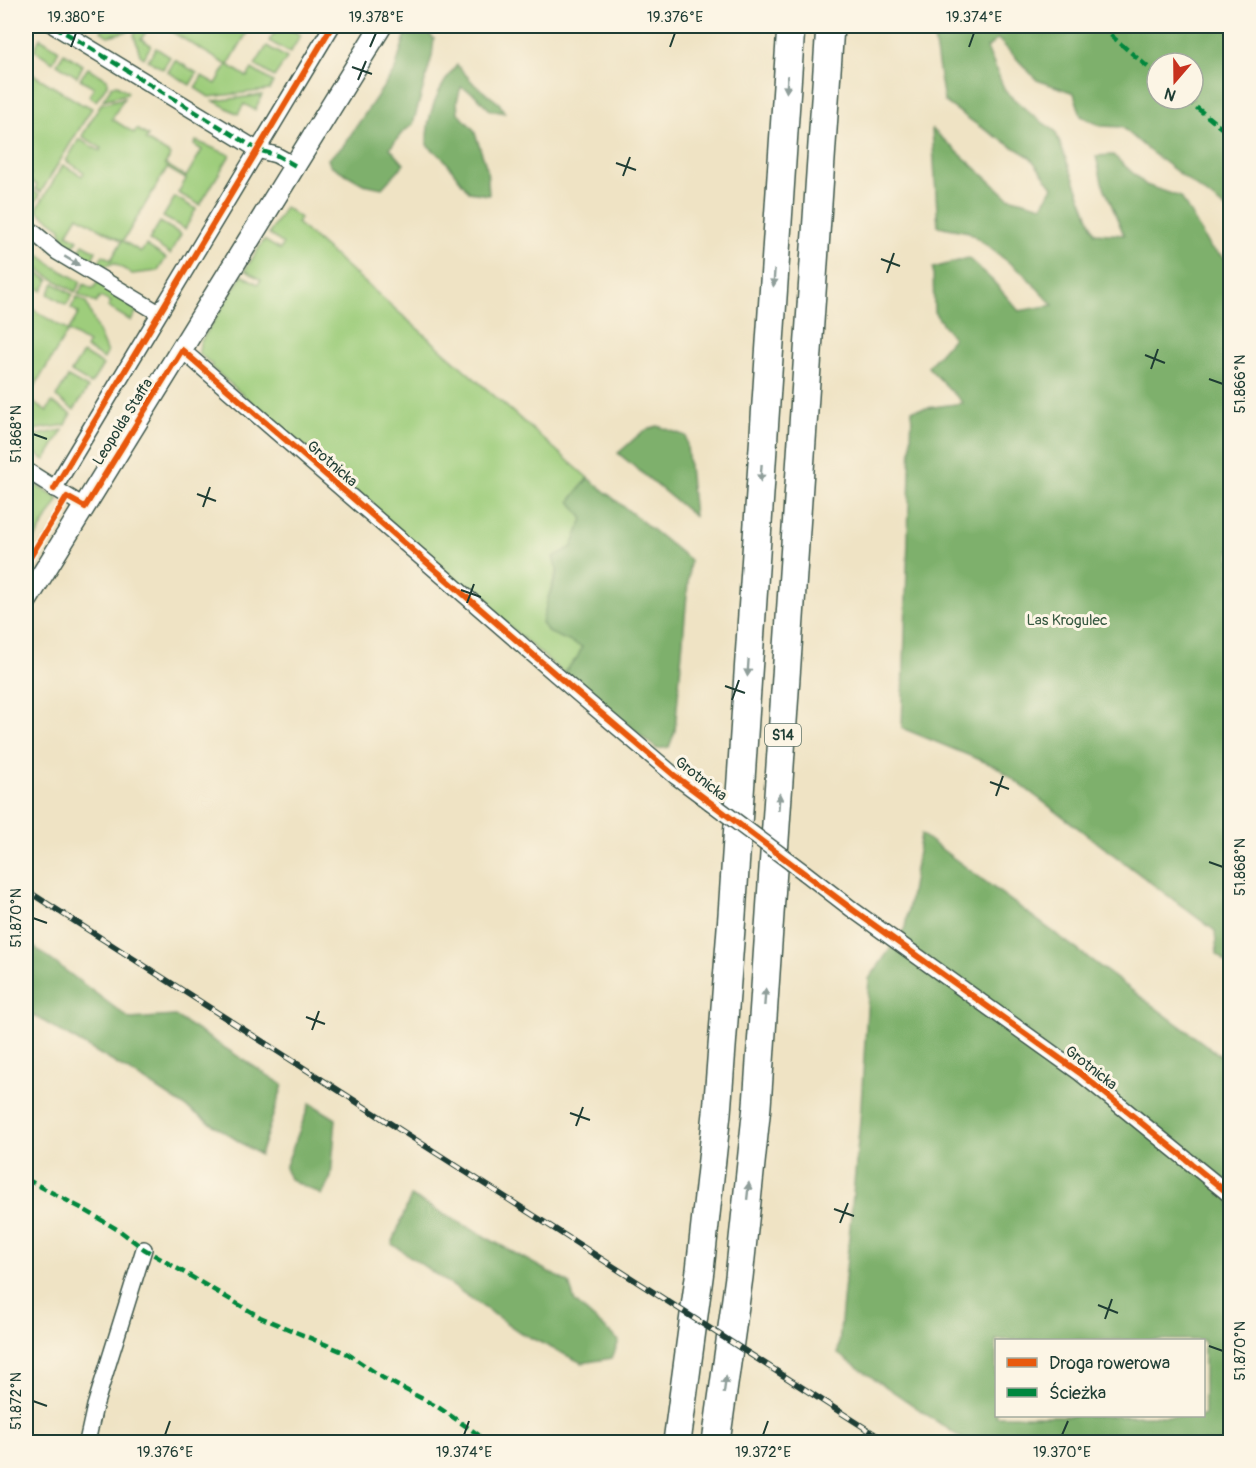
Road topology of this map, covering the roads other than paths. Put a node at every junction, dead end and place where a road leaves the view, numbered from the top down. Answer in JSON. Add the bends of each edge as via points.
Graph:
{"nodes":[{"id":1,"x":54,"y":26,"type":"edge"},
{"id":2,"x":332,"y":26,"type":"edge"},
{"id":3,"x":381,"y":26,"type":"edge"},
{"id":4,"x":791,"y":26,"type":"edge"},
{"id":5,"x":830,"y":26,"type":"edge"},
{"id":6,"x":258,"y":150,"type":"junction"},
{"id":7,"x":296,"y":166,"type":"junction"},
{"id":8,"x":26,"y":226,"type":"edge"},
{"id":9,"x":159,"y":313,"type":"junction"},
{"id":10,"x":182,"y":350,"type":"junction"},
{"id":11,"x":26,"y":470,"type":"edge"},
{"id":12,"x":54,"y":489,"type":"junction"},
{"id":13,"x":84,"y":507,"type":"junction"},
{"id":14,"x":26,"y":601,"type":"edge"},
{"id":15,"x":1230,"y":1195,"type":"edge"},
{"id":16,"x":144,"y":1249,"type":"dead end"},
{"id":17,"x":87,"y":1443,"type":"edge"},
{"id":18,"x":677,"y":1443,"type":"edge"},
{"id":19,"x":716,"y":1443,"type":"edge"}],
"edges":[{"from":1,"to":6,"type":"street"},
{"from":2,"to":6,"type":"street"},
{"from":3,"to":7,"type":"street","name":"Leopolda Staffa"},
{"from":4,"to":18,"type":"highway","number":"S14","one_way":true,"via":[[717,1113]]},
{"from":19,"to":5,"type":"highway","number":"S14","one_way":true,"via":[[757,1106]]},
{"from":6,"to":7,"type":"street"},
{"from":6,"to":9,"type":"street"},
{"from":7,"to":10,"type":"street","name":"Leopolda Staffa"},
{"from":8,"to":9,"type":"street","one_way":true,"via":[[57,252]]},
{"from":9,"to":12,"type":"street"},
{"from":10,"to":13,"type":"street","name":"Leopolda Staffa"},
{"from":10,"to":15,"type":"street","name":"Grotnicka","bridge":true,"via":[[675,776],[1080,1073]]},
{"from":11,"to":12,"type":"street"},
{"from":12,"to":13,"type":"street"},
{"from":13,"to":14,"type":"street","name":"Leopolda Staffa"},
{"from":16,"to":17,"type":"street"}]}
